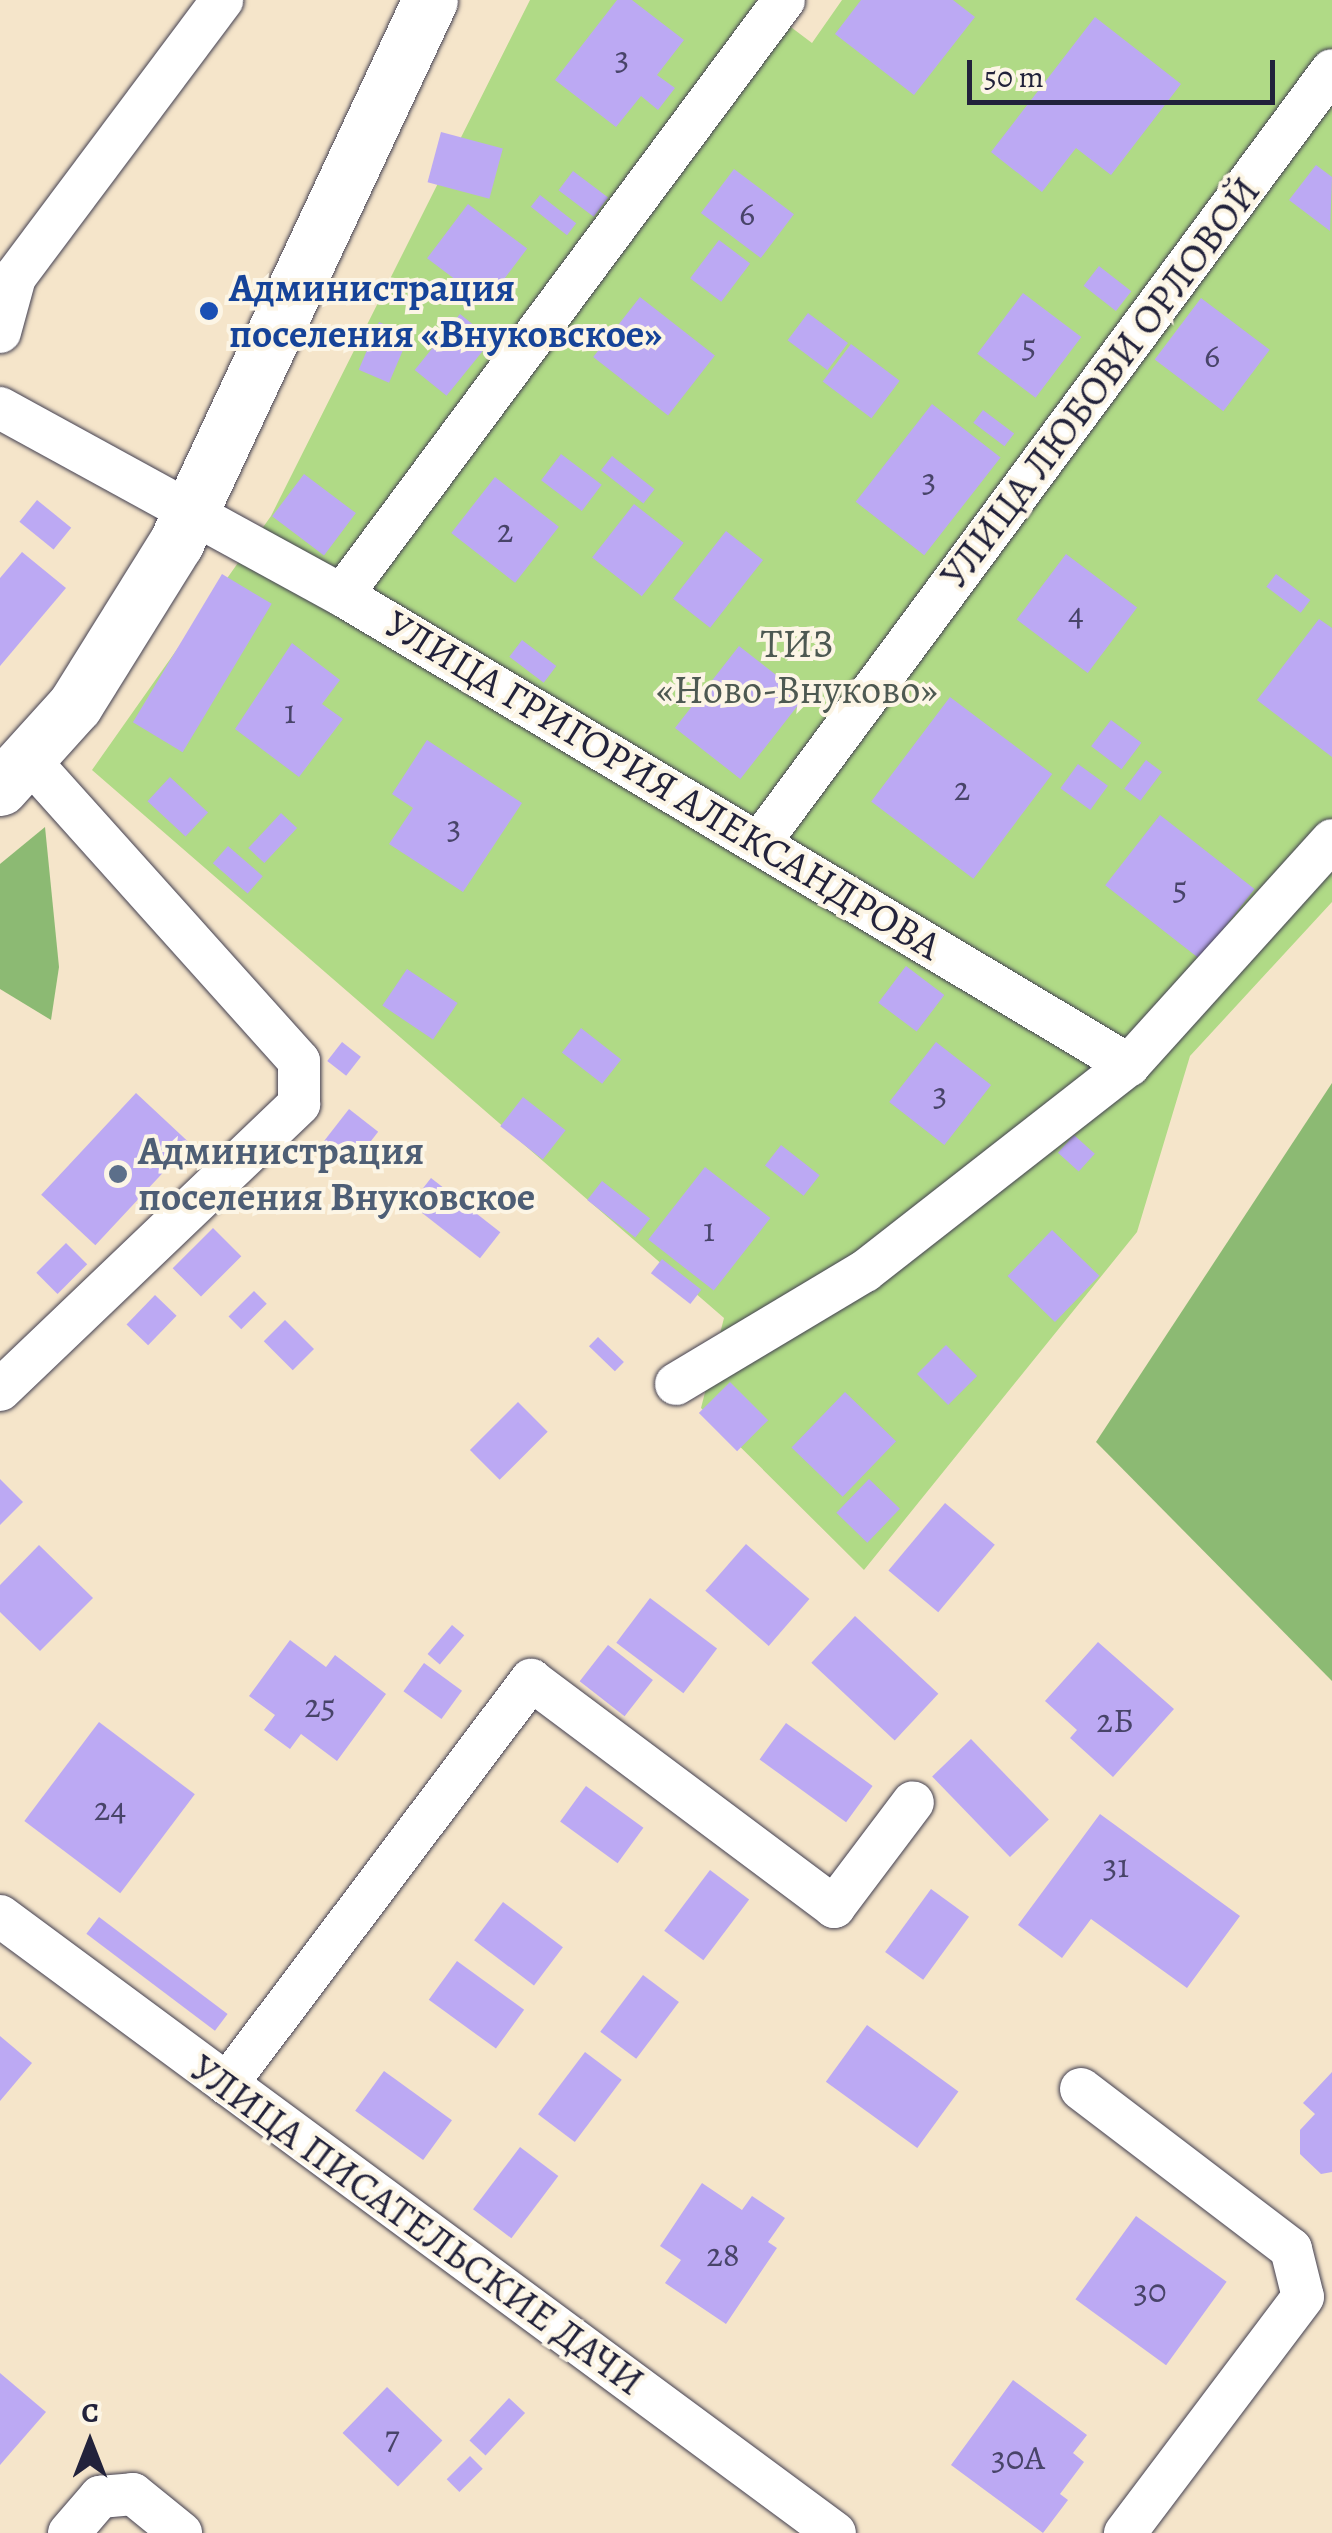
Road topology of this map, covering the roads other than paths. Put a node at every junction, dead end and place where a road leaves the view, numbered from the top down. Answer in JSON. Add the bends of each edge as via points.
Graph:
{"nodes":[{"id":1,"x":222,"y":0,"type":"edge"},
{"id":2,"x":430,"y":0,"type":"edge"},
{"id":3,"x":784,"y":0,"type":"edge"},
{"id":4,"x":1332,"y":70,"type":"edge"},
{"id":5,"x":0,"y":332,"type":"edge"},
{"id":6,"x":0,"y":408,"type":"edge"},
{"id":7,"x":190,"y":518,"type":"junction"},
{"id":8,"x":342,"y":596,"type":"junction"},
{"id":9,"x":15,"y":774,"type":"edge"},
{"id":10,"x":1332,"y":840,"type":"edge"},
{"id":11,"x":760,"y":841,"type":"junction"},
{"id":12,"x":1129,"y":1065,"type":"junction"},
{"id":13,"x":676,"y":1384,"type":"dead end"},
{"id":14,"x":0,"y":1390,"type":"edge"},
{"id":15,"x":913,"y":1802,"type":"dead end"},
{"id":16,"x":0,"y":1916,"type":"edge"},
{"id":17,"x":227,"y":2084,"type":"junction"},
{"id":18,"x":1080,"y":2089,"type":"dead end"},
{"id":19,"x":69,"y":2533,"type":"edge"},
{"id":20,"x":181,"y":2533,"type":"edge"},
{"id":21,"x":835,"y":2533,"type":"edge"},
{"id":22,"x":1125,"y":2533,"type":"edge"}],
"edges":[{"from":1,"to":5,"type":"street","via":[[14,276]]},
{"from":2,"to":7,"type":"main road"},
{"from":3,"to":8,"type":"street"},
{"from":4,"to":11,"type":"street","name":"УЛИЦА ЛЮБОВИ ОРЛОВОЙ"},
{"from":6,"to":7,"type":"street","name":"УЛИЦА ГРИГОРИЯ АЛЕКСАНДРОВА"},
{"from":7,"to":8,"type":"street","name":"УЛИЦА ГРИГОРИЯ АЛЕКСАНДРОВА"},
{"from":7,"to":9,"type":"main road","via":[[110,654]]},
{"from":8,"to":11,"type":"street","name":"УЛИЦА ГРИГОРИЯ АЛЕКСАНДРОВА"},
{"from":9,"to":14,"type":"street","via":[[300,1061],[298,1104]]},
{"from":10,"to":12,"type":"street"},
{"from":11,"to":12,"type":"street","name":"УЛИЦА ГРИГОРИЯ АЛЕКСАНДРОВА"},
{"from":12,"to":13,"type":"street","via":[[865,1272]]},
{"from":15,"to":17,"type":"street","via":[[834,1907],[531,1680]]},
{"from":16,"to":17,"type":"street","name":"УЛИЦА ПИСАТЕЛЬСКИЕ ДАЧИ"},
{"from":17,"to":21,"type":"street","name":"УЛИЦА ПИСАТЕЛЬСКИЕ ДАЧИ"},
{"from":18,"to":22,"type":"street","via":[[1291,2249],[1303,2297]]},
{"from":19,"to":20,"type":"street","via":[[100,2497],[133,2494]]}]}
